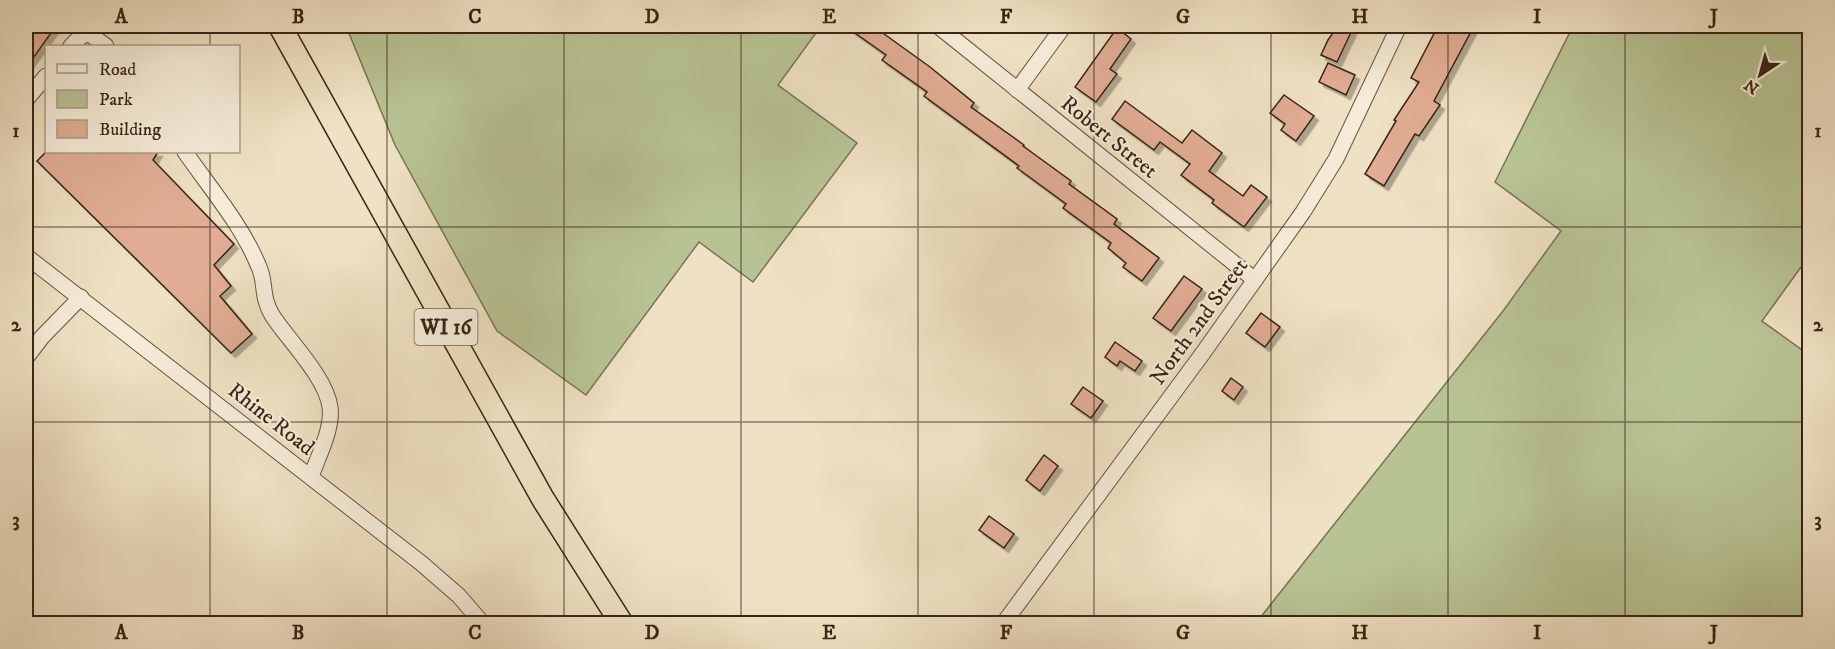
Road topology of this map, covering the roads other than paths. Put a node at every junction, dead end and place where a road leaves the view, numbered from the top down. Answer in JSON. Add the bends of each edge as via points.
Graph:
{"nodes":[{"id":1,"x":280,"y":26,"type":"edge"},
{"id":2,"x":938,"y":26,"type":"edge"},
{"id":3,"x":1064,"y":26,"type":"edge"},
{"id":4,"x":1399,"y":26,"type":"edge"},
{"id":5,"x":72,"y":45,"type":"edge"},
{"id":6,"x":105,"y":45,"type":"edge"},
{"id":7,"x":45,"y":77,"type":"edge"},
{"id":8,"x":1017,"y":90,"type":"junction"},
{"id":9,"x":26,"y":100,"type":"edge"},
{"id":10,"x":186,"y":153,"type":"edge"},
{"id":11,"x":26,"y":256,"type":"edge"},
{"id":12,"x":1255,"y":280,"type":"junction"},
{"id":13,"x":81,"y":297,"type":"junction"},
{"id":14,"x":26,"y":358,"type":"edge"},
{"id":15,"x":310,"y":477,"type":"junction"},
{"id":16,"x":483,"y":624,"type":"edge"},
{"id":17,"x":622,"y":624,"type":"edge"},
{"id":18,"x":1003,"y":624,"type":"edge"}],
"edges":[{"from":1,"to":17,"type":"highway","number":"WI 16","via":[[543,499]]},
{"from":2,"to":8,"type":"street","name":"Robert Street"},
{"from":3,"to":8,"type":"street"},
{"from":4,"to":12,"type":"street","name":"North 2nd Street","via":[[1336,159]]},
{"from":5,"to":6,"type":"street","via":[[88,33]]},
{"from":7,"to":9,"type":"street"},
{"from":8,"to":12,"type":"street","name":"Robert Street"},
{"from":10,"to":15,"type":"street","via":[[239,230],[260,269],[263,296],[271,314],[321,383],[330,407],[328,427]]},
{"from":11,"to":13,"type":"street","name":"Rhine Road"},
{"from":12,"to":18,"type":"street","name":"North 2nd Street"},
{"from":13,"to":14,"type":"street"},
{"from":13,"to":15,"type":"street","name":"Rhine Road"},
{"from":15,"to":16,"type":"street","name":"Rhine Road","via":[[441,580]]}]}
